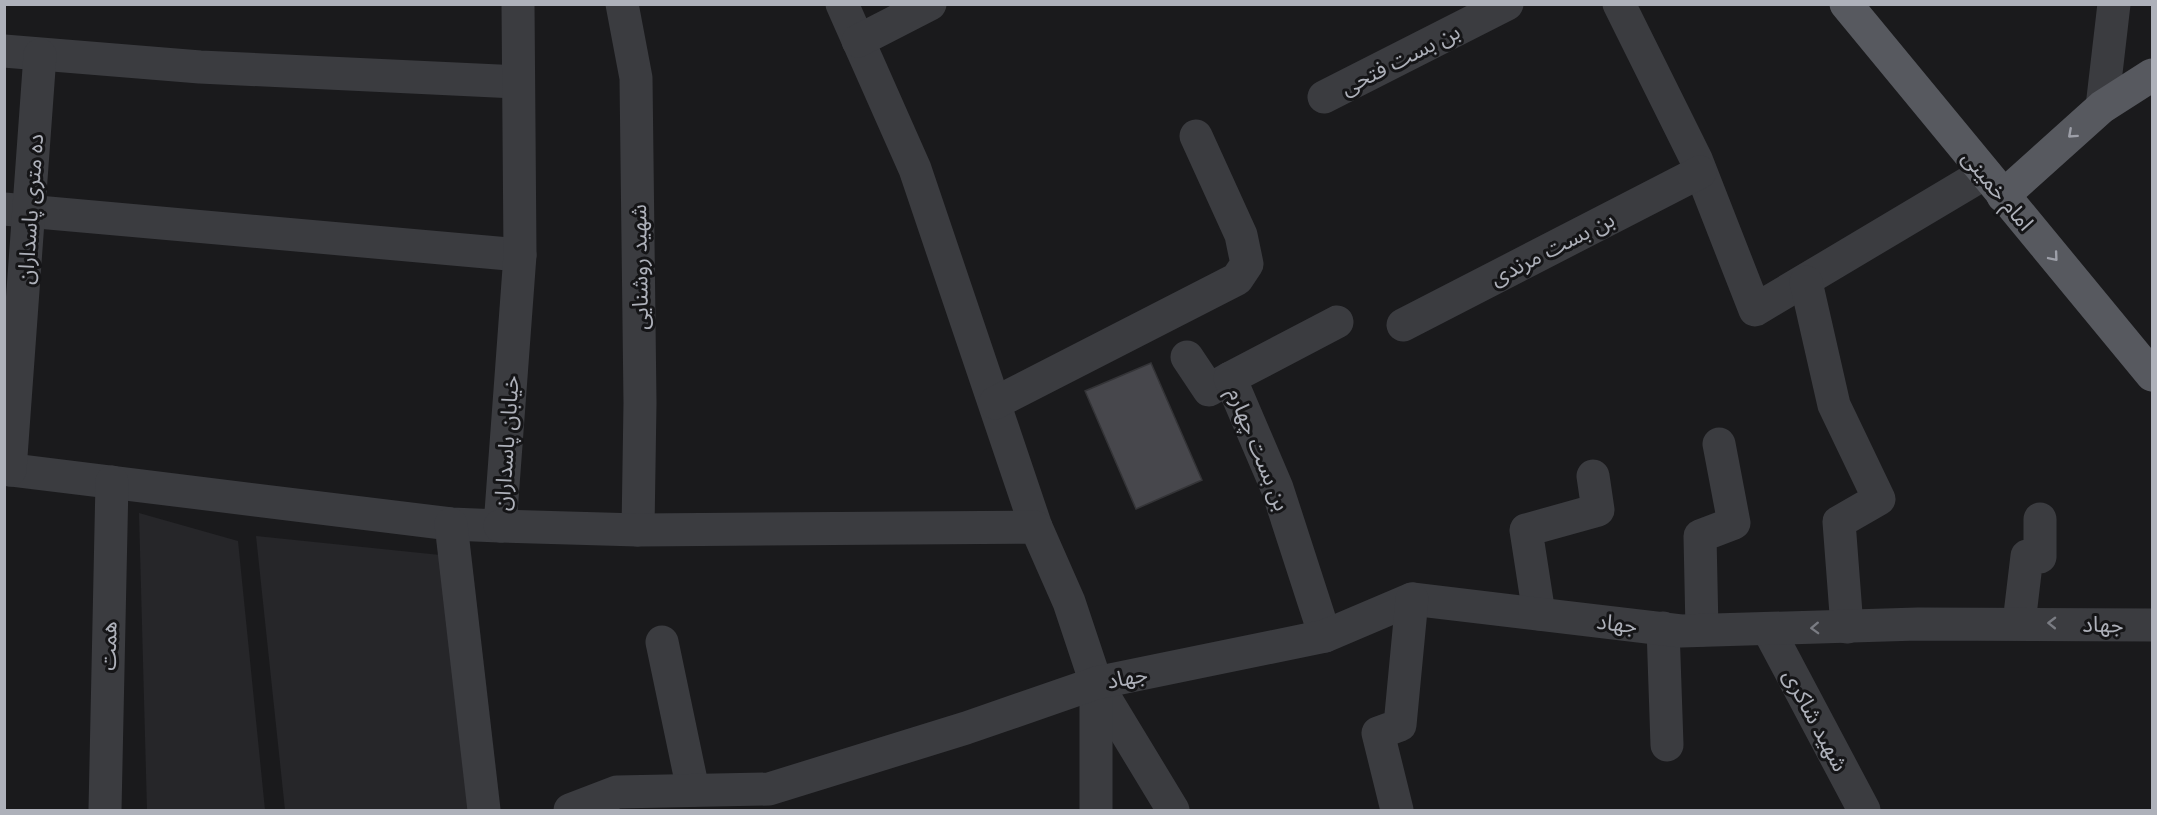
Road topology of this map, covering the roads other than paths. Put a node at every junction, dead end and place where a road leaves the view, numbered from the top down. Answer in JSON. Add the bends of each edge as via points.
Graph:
{"nodes":[{"id":1,"x":518,"y":4,"type":"edge"},
{"id":2,"x":622,"y":4,"type":"edge"},
{"id":3,"x":842,"y":4,"type":"edge"},
{"id":4,"x":930,"y":4,"type":"edge"},
{"id":5,"x":1507,"y":4,"type":"edge"},
{"id":6,"x":1619,"y":4,"type":"edge"},
{"id":7,"x":1846,"y":4,"type":"edge"},
{"id":8,"x":2114,"y":4,"type":"edge"},
{"id":9,"x":858,"y":41,"type":"junction"},
{"id":10,"x":4,"y":51,"type":"edge"},
{"id":11,"x":40,"y":55,"type":"junction"},
{"id":12,"x":2152,"y":75,"type":"edge"},
{"id":13,"x":518,"y":82,"type":"junction"},
{"id":14,"x":1324,"y":97,"type":"dead end"},
{"id":15,"x":2102,"y":107,"type":"junction"},
{"id":16,"x":1196,"y":136,"type":"dead end"},
{"id":17,"x":1700,"y":172,"type":"junction"},
{"id":18,"x":1994,"y":185,"type":"junction"},
{"id":19,"x":17,"y":210,"type":"edge"},
{"id":20,"x":520,"y":255,"type":"junction"},
{"id":21,"x":1806,"y":282,"type":"junction"},
{"id":22,"x":1338,"y":322,"type":"dead end"},
{"id":23,"x":1403,"y":325,"type":"dead end"},
{"id":24,"x":1187,"y":357,"type":"dead end"},
{"id":25,"x":2152,"y":375,"type":"edge"},
{"id":26,"x":1230,"y":378,"type":"junction"},
{"id":27,"x":995,"y":403,"type":"junction"},
{"id":28,"x":1719,"y":444,"type":"dead end"},
{"id":29,"x":7,"y":470,"type":"edge"},
{"id":30,"x":1593,"y":476,"type":"dead end"},
{"id":31,"x":112,"y":482,"type":"junction"},
{"id":32,"x":2040,"y":519,"type":"dead end"},
{"id":33,"x":451,"y":524,"type":"junction"},
{"id":34,"x":500,"y":526,"type":"junction"},
{"id":35,"x":1036,"y":527,"type":"junction"},
{"id":36,"x":638,"y":530,"type":"junction"},
{"id":37,"x":1412,"y":598,"type":"junction"},
{"id":38,"x":1539,"y":614,"type":"junction"},
{"id":39,"x":2019,"y":623,"type":"junction"},
{"id":40,"x":2152,"y":625,"type":"edge"},
{"id":41,"x":1847,"y":627,"type":"junction"},
{"id":42,"x":1663,"y":628,"type":"junction"},
{"id":43,"x":1768,"y":629,"type":"junction"},
{"id":44,"x":1702,"y":630,"type":"junction"},
{"id":45,"x":1325,"y":636,"type":"junction"},
{"id":46,"x":662,"y":642,"type":"dead end"},
{"id":47,"x":1096,"y":683,"type":"junction"},
{"id":48,"x":1667,"y":745,"type":"dead end"},
{"id":49,"x":693,"y":790,"type":"junction"},
{"id":50,"x":105,"y":810,"type":"edge"},
{"id":51,"x":484,"y":810,"type":"edge"},
{"id":52,"x":570,"y":810,"type":"edge"},
{"id":53,"x":1096,"y":810,"type":"edge"},
{"id":54,"x":1173,"y":810,"type":"edge"},
{"id":55,"x":1397,"y":810,"type":"edge"},
{"id":56,"x":1864,"y":810,"type":"edge"}],
"edges":[{"from":1,"to":13,"type":"street","name":"خیابان پاسداران"},
{"from":2,"to":36,"type":"street","name":"شهید روشنایی","via":[[636,78]]},
{"from":3,"to":9,"type":"street"},
{"from":4,"to":9,"type":"street"},
{"from":5,"to":14,"type":"street","name":"بن بست فتحی"},
{"from":6,"to":17,"type":"street"},
{"from":7,"to":18,"type":"main road","name":"امام خمینی"},
{"from":8,"to":15,"type":"street"},
{"from":9,"to":27,"type":"street","via":[[915,168]]},
{"from":10,"to":11,"type":"street"},
{"from":11,"to":13,"type":"street"},
{"from":11,"to":19,"type":"street","name":"ده متری پاسداران"},
{"from":12,"to":15,"type":"main road"},
{"from":13,"to":20,"type":"street","name":"خیابان پاسداران"},
{"from":15,"to":18,"type":"main road","one_way":true},
{"from":16,"to":27,"type":"street","via":[[1241,235],[1248,264],[1237,279]]},
{"from":17,"to":21,"type":"street","via":[[1755,310]]},
{"from":17,"to":23,"type":"street","name":"بن بست مرندی"},
{"from":18,"to":21,"type":"street"},
{"from":18,"to":25,"type":"main road","name":"امام خمینی","one_way":true},
{"from":19,"to":20,"type":"street"},
{"from":19,"to":29,"type":"street","name":"ده متری پاسداران"},
{"from":20,"to":34,"type":"street","name":"خیابان پاسداران"},
{"from":21,"to":41,"type":"street","via":[[1834,405],[1879,499],[1839,522]]},
{"from":22,"to":26,"type":"street","name":"بن بست چهارم"},
{"from":24,"to":26,"type":"street","via":[[1209,390]]},
{"from":26,"to":45,"type":"street","name":"بن بست چهارم","via":[[1277,488]]},
{"from":27,"to":35,"type":"street"},
{"from":28,"to":44,"type":"street","via":[[1734,523],[1700,536]]},
{"from":29,"to":31,"type":"street","name":"خیابان پاسداران"},
{"from":30,"to":38,"type":"street","via":[[1598,510],[1526,530]]},
{"from":31,"to":33,"type":"street","name":"خیابان پاسداران"},
{"from":31,"to":50,"type":"street","name":"همت"},
{"from":32,"to":39,"type":"street","via":[[2040,558],[2027,556]]},
{"from":33,"to":34,"type":"street","name":"خیابان پاسداران"},
{"from":33,"to":51,"type":"street"},
{"from":34,"to":36,"type":"street"},
{"from":35,"to":36,"type":"street"},
{"from":35,"to":47,"type":"street","via":[[1069,602]]},
{"from":37,"to":38,"type":"street","name":"جهاد"},
{"from":37,"to":45,"type":"street","name":"جهاد"},
{"from":37,"to":55,"type":"street","via":[[1400,725],[1378,733]]},
{"from":38,"to":42,"type":"street","name":"جهاد"},
{"from":40,"to":39,"type":"street","name":"جهاد","one_way":true},
{"from":39,"to":41,"type":"street","name":"جهاد"},
{"from":41,"to":43,"type":"street","name":"جهاد","one_way":true},
{"from":42,"to":44,"type":"street","name":"جهاد"},
{"from":42,"to":48,"type":"street"},
{"from":43,"to":44,"type":"street","name":"جهاد"},
{"from":43,"to":56,"type":"street","name":"شهید شاکری"},
{"from":45,"to":47,"type":"street","name":"جهاد"},
{"from":46,"to":49,"type":"street"},
{"from":47,"to":49,"type":"street","name":"جهاد","via":[[769,789]]},
{"from":47,"to":53,"type":"street"},
{"from":47,"to":54,"type":"street"},
{"from":49,"to":52,"type":"street","name":"جهاد","via":[[617,792]]}]}
